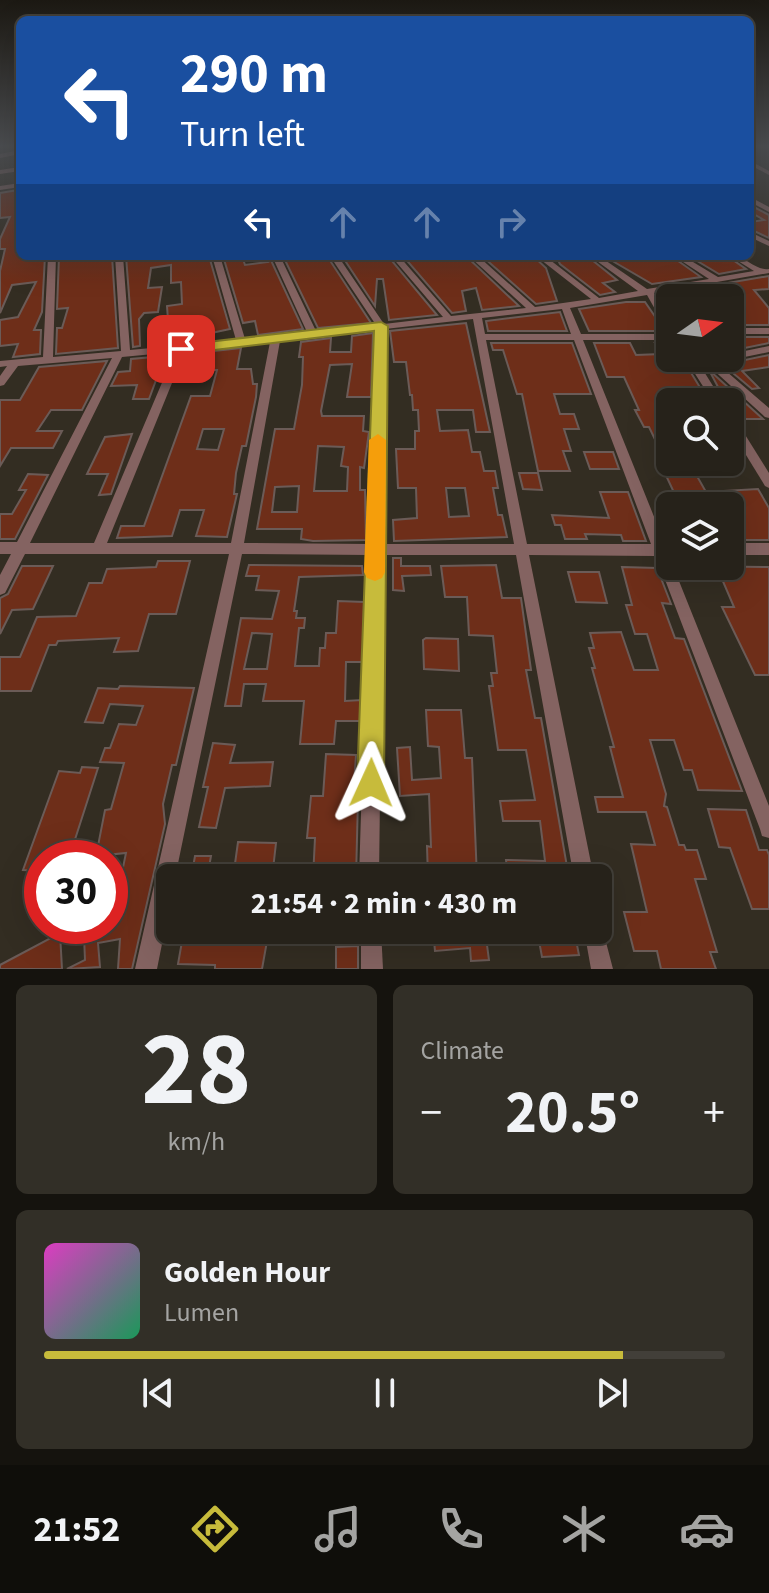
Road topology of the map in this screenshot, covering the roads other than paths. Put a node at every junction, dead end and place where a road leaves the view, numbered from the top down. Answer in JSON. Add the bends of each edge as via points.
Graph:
{"nodes":[{"id":1,"x":52,"y":260,"type":"edge"},
{"id":2,"x":119,"y":260,"type":"edge"},
{"id":3,"x":217,"y":260,"type":"edge"},
{"id":4,"x":278,"y":260,"type":"edge"},
{"id":5,"x":337,"y":260,"type":"edge"},
{"id":6,"x":398,"y":260,"type":"edge"},
{"id":7,"x":478,"y":260,"type":"edge"},
{"id":8,"x":545,"y":260,"type":"edge"},
{"id":9,"x":600,"y":260,"type":"edge"},
{"id":10,"x":684,"y":260,"type":"edge"},
{"id":11,"x":742,"y":260,"type":"edge"},
{"id":12,"x":764,"y":271,"type":"edge"},
{"id":13,"x":717,"y":280,"type":"junction"},
{"id":14,"x":648,"y":293,"type":"junction"},
{"id":15,"x":596,"y":299,"type":"junction"},
{"id":16,"x":656,"y":305,"type":"edge"},
{"id":17,"x":565,"y":306,"type":"junction"},
{"id":18,"x":534,"y":310,"type":"junction"},
{"id":19,"x":477,"y":316,"type":"junction"},
{"id":20,"x":450,"y":320,"type":"junction"},
{"id":21,"x":381,"y":326,"type":"junction"},
{"id":22,"x":744,"y":331,"type":"edge"},
{"id":23,"x":769,"y":331,"type":"edge"},
{"id":24,"x":313,"y":335,"type":"junction"},
{"id":25,"x":577,"y":336,"type":"junction"},
{"id":26,"x":481,"y":337,"type":"junction"},
{"id":27,"x":656,"y":337,"type":"edge"},
{"id":28,"x":275,"y":340,"type":"junction"},
{"id":29,"x":242,"y":343,"type":"junction"},
{"id":30,"x":181,"y":349,"type":"junction"},
{"id":31,"x":769,"y":349,"type":"edge"},
{"id":32,"x":122,"y":354,"type":"junction"},
{"id":33,"x":744,"y":354,"type":"edge"},
{"id":34,"x":48,"y":359,"type":"junction"},
{"id":35,"x":0,"y":364,"type":"edge"},
{"id":36,"x":14,"y":364,"type":"junction"},
{"id":37,"x":721,"y":372,"type":"edge"},
{"id":38,"x":0,"y":383,"type":"edge"},
{"id":39,"x":769,"y":414,"type":"edge"},
{"id":40,"x":744,"y":443,"type":"edge"},
{"id":41,"x":769,"y":483,"type":"edge"},
{"id":42,"x":656,"y":528,"type":"edge"},
{"id":43,"x":99,"y":546,"type":"junction"},
{"id":44,"x":0,"y":548,"type":"edge"},
{"id":45,"x":22,"y":548,"type":"junction"},
{"id":46,"x":237,"y":548,"type":"junction"},
{"id":47,"x":375,"y":549,"type":"junction"},
{"id":48,"x":744,"y":549,"type":"edge"},
{"id":49,"x":769,"y":549,"type":"edge"},
{"id":50,"x":521,"y":550,"type":"junction"},
{"id":51,"x":656,"y":550,"type":"edge"},
{"id":52,"x":676,"y":580,"type":"edge"},
{"id":53,"x":0,"y":589,"type":"edge"},
{"id":54,"x":769,"y":829,"type":"edge"},
{"id":55,"x":369,"y":864,"type":"edge"},
{"id":56,"x":581,"y":864,"type":"edge"},
{"id":57,"x":371,"y":944,"type":"edge"},
{"id":58,"x":597,"y":944,"type":"edge"},
{"id":59,"x":146,"y":969,"type":"edge"},
{"id":60,"x":372,"y":969,"type":"edge"},
{"id":61,"x":602,"y":969,"type":"edge"}],
"edges":[{"from":1,"to":34,"type":"street"},
{"from":2,"to":32,"type":"street"},
{"from":3,"to":29,"type":"street"},
{"from":4,"to":24,"type":"street"},
{"from":5,"to":21,"type":"street"},
{"from":6,"to":20,"type":"street"},
{"from":7,"to":18,"type":"street"},
{"from":8,"to":15,"type":"street"},
{"from":9,"to":14,"type":"street"},
{"from":10,"to":13,"type":"street"},
{"from":11,"to":12,"type":"street"},
{"from":12,"to":13,"type":"street"},
{"from":13,"to":14,"type":"street"},
{"from":14,"to":15,"type":"street"},
{"from":14,"to":16,"type":"street"},
{"from":15,"to":17,"type":"street"},
{"from":17,"to":18,"type":"street"},
{"from":17,"to":25,"type":"street"},
{"from":18,"to":19,"type":"street"},
{"from":19,"to":20,"type":"street"},
{"from":19,"to":26,"type":"street"},
{"from":20,"to":21,"type":"street"},
{"from":21,"to":24,"type":"street"},
{"from":21,"to":47,"type":"street"},
{"from":22,"to":23,"type":"street"},
{"from":24,"to":28,"type":"street"},
{"from":25,"to":26,"type":"street"},
{"from":25,"to":27,"type":"street"},
{"from":25,"to":42,"type":"street"},
{"from":26,"to":50,"type":"street"},
{"from":28,"to":29,"type":"street"},
{"from":28,"to":46,"type":"street"},
{"from":29,"to":30,"type":"street"},
{"from":30,"to":32,"type":"street"},
{"from":30,"to":43,"type":"street"},
{"from":31,"to":33,"type":"street"},
{"from":32,"to":34,"type":"street"},
{"from":32,"to":45,"type":"street"},
{"from":34,"to":36,"type":"street"},
{"from":35,"to":36,"type":"street"},
{"from":36,"to":38,"type":"street"},
{"from":37,"to":39,"type":"street"},
{"from":40,"to":41,"type":"street"},
{"from":43,"to":45,"type":"street"},
{"from":43,"to":46,"type":"street"},
{"from":44,"to":45,"type":"street"},
{"from":45,"to":53,"type":"street"},
{"from":46,"to":47,"type":"street"},
{"from":46,"to":59,"type":"street"},
{"from":47,"to":50,"type":"street"},
{"from":47,"to":55,"type":"street"},
{"from":48,"to":49,"type":"street"},
{"from":50,"to":51,"type":"street"},
{"from":50,"to":56,"type":"street"},
{"from":52,"to":54,"type":"street"},
{"from":57,"to":60,"type":"street"},
{"from":58,"to":61,"type":"street"}]}
